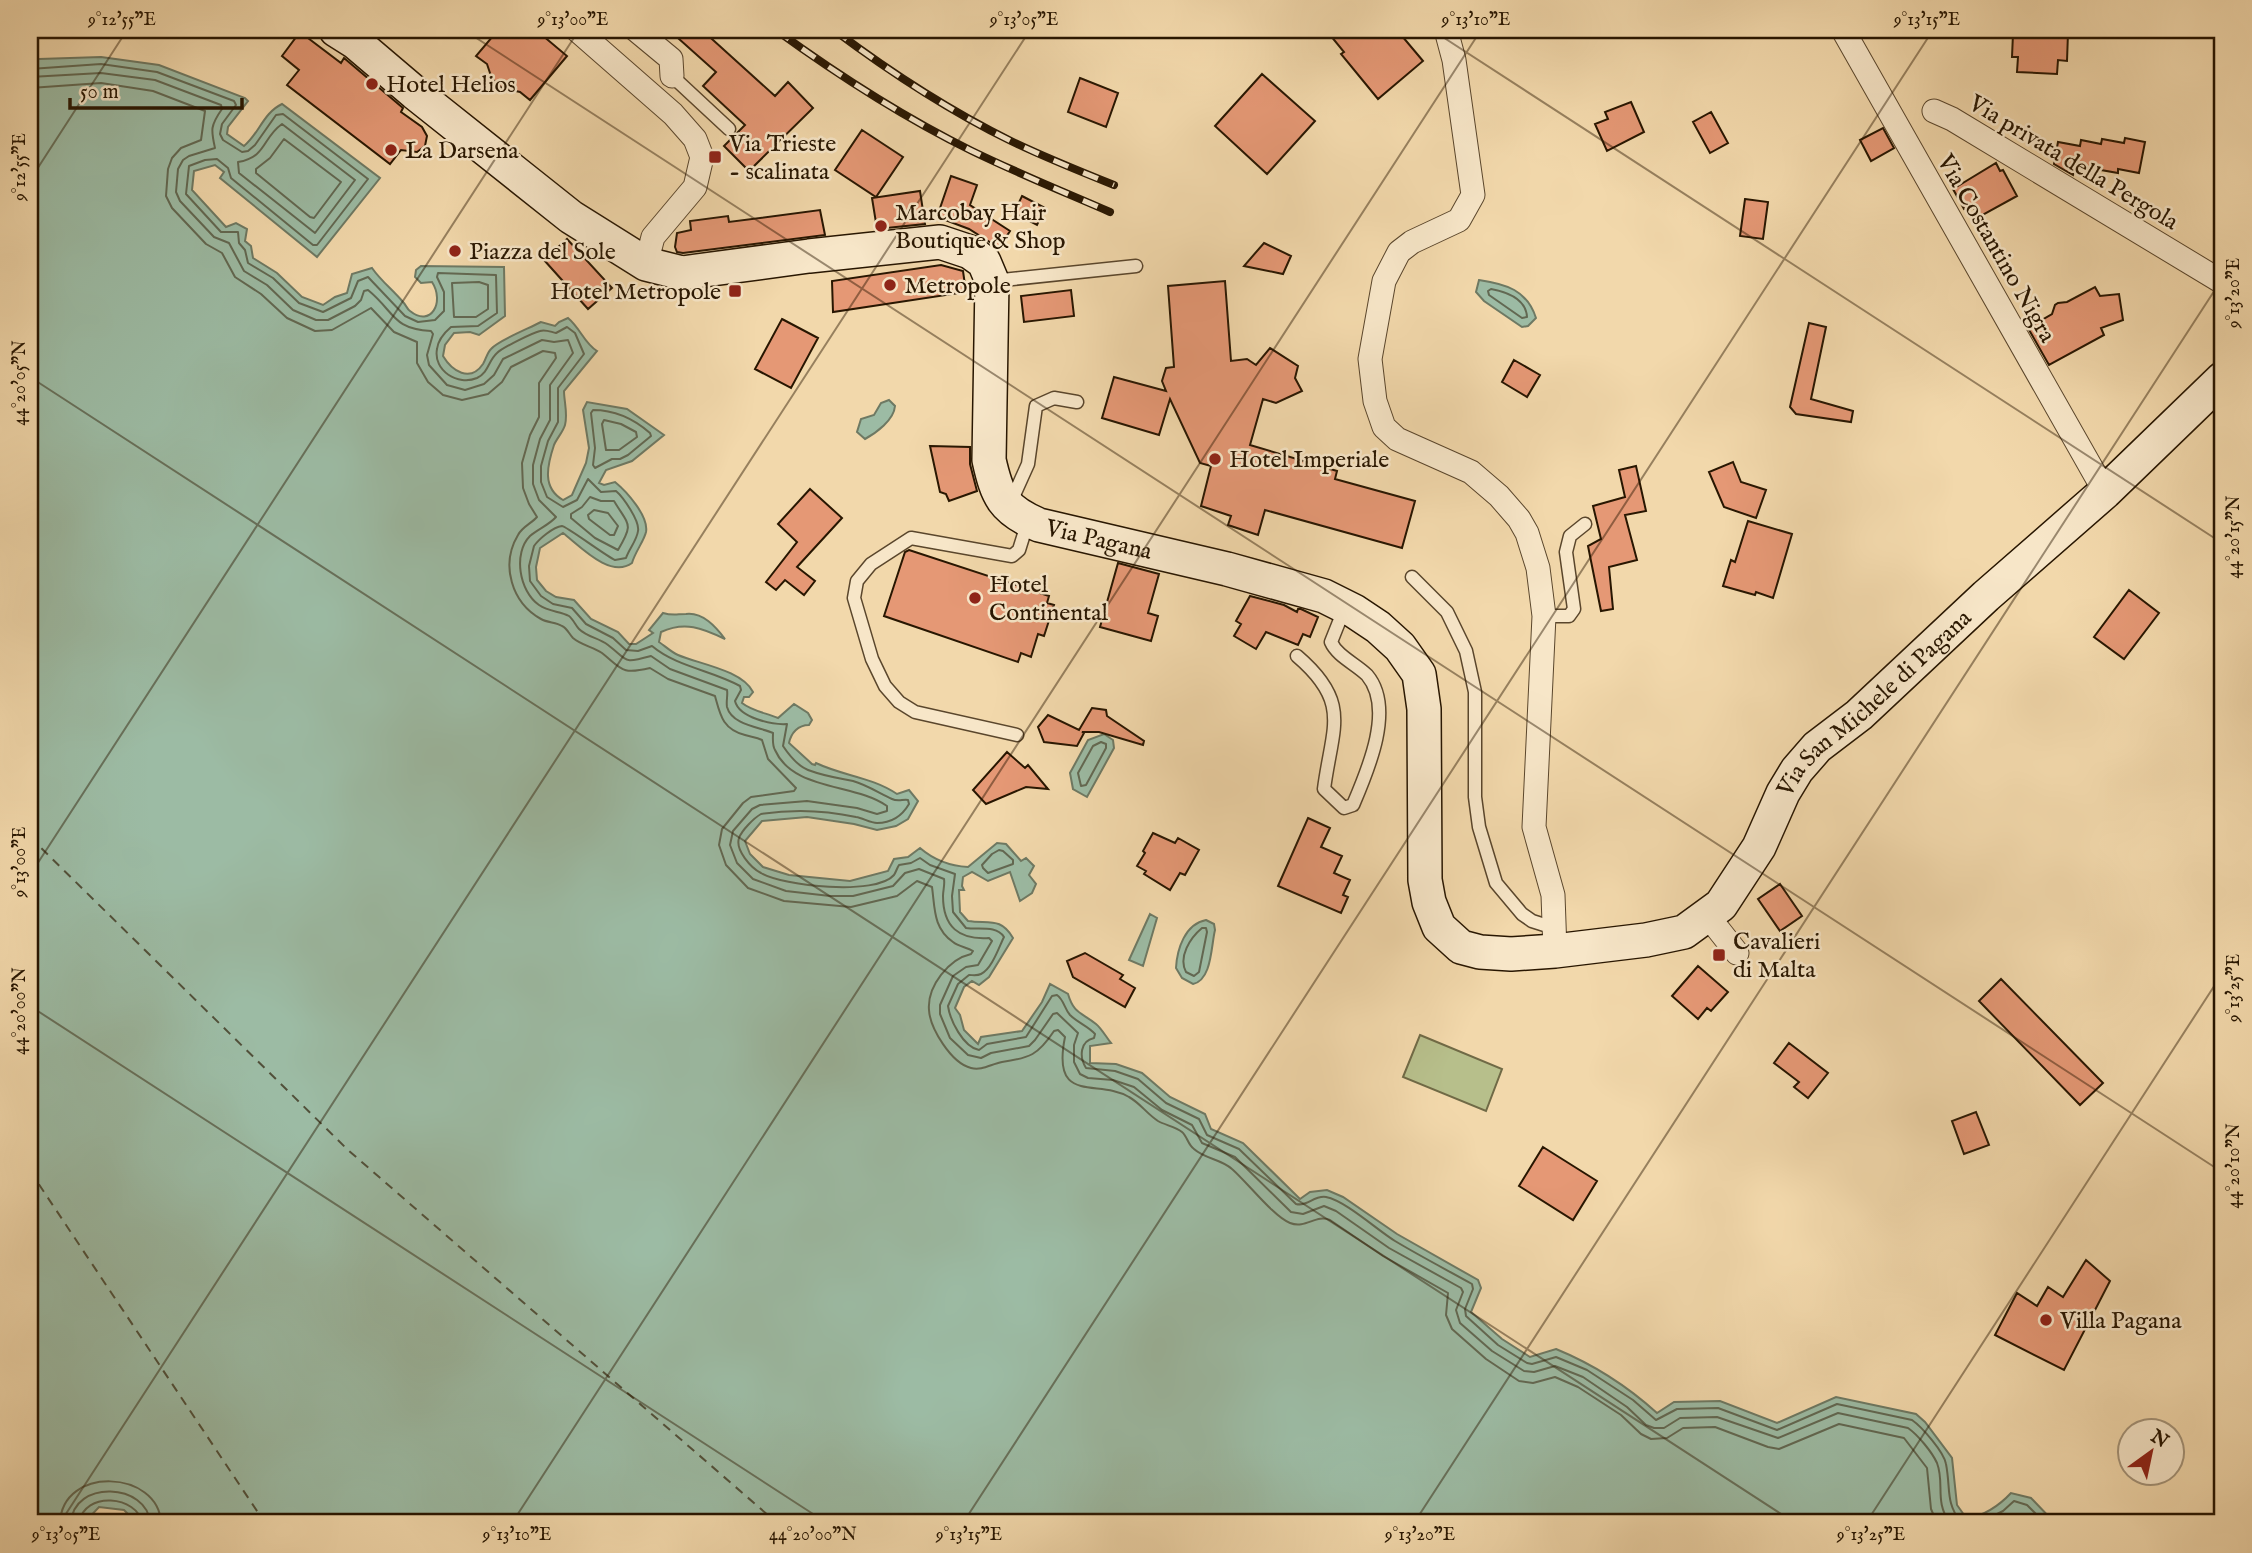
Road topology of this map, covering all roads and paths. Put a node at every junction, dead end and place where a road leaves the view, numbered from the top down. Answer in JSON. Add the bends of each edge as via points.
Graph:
{"nodes":[{"id":1,"x":336,"y":30,"type":"edge"},
{"id":2,"x":577,"y":30,"type":"edge"},
{"id":3,"x":636,"y":30,"type":"edge"},
{"id":4,"x":1446,"y":30,"type":"edge"},
{"id":5,"x":1843,"y":30,"type":"edge"},
{"id":6,"x":671,"y":76,"type":"joint"},
{"id":7,"x":1934,"y":111,"type":"dead end"},
{"id":8,"x":729,"y":129,"type":"dead end"},
{"id":9,"x":646,"y":264,"type":"junction"},
{"id":10,"x":1136,"y":266,"type":"dead end"},
{"id":11,"x":992,"y":281,"type":"junction"},
{"id":12,"x":2222,"y":282,"type":"edge"},
{"id":13,"x":2222,"y":379,"type":"edge"},
{"id":14,"x":1077,"y":402,"type":"dead end"},
{"id":15,"x":2105,"y":492,"type":"junction"},
{"id":16,"x":1019,"y":514,"type":"junction"},
{"id":17,"x":1585,"y":524,"type":"dead end"},
{"id":18,"x":1412,"y":577,"type":"dead end"},
{"id":19,"x":1345,"y":607,"type":"junction"},
{"id":20,"x":1544,"y":616,"type":"junction"},
{"id":21,"x":1297,"y":656,"type":"dead end"},
{"id":22,"x":1017,"y":735,"type":"dead end"},
{"id":23,"x":1707,"y":915,"type":"junction"},
{"id":24,"x":1554,"y":939,"type":"junction"},
{"id":25,"x":1737,"y":953,"type":"dead end"},
{"id":26,"x":1511,"y":954,"type":"joint"}],
"edges":[{"from":1,"to":9,"type":"main road","via":[[571,217]]},
{"from":2,"to":9,"type":"street","via":[[673,114],[695,139],[702,157],[695,187],[653,237]]},
{"from":3,"to":6,"type":"street","via":[[671,59]]},
{"from":4,"to":20,"type":"street","via":[[1473,195],[1459,220],[1412,242],[1399,252],[1388,272],[1370,359],[1375,401],[1384,427],[1397,439],[1471,472],[1519,519],[1538,568]]},
{"from":5,"to":15,"type":"street","name":"Via Costantino Nigra"},
{"from":6,"to":8,"type":"lane"},
{"from":7,"to":12,"type":"street","name":"Via privata della Pergola"},
{"from":9,"to":11,"type":"main road","via":[[682,273],[940,242],[984,262]]},
{"from":10,"to":11,"type":"lane"},
{"from":11,"to":16,"type":"main road","via":[[989,460],[995,489]]},
{"from":13,"to":15,"type":"main road","name":"Via San Michele di Pagana"},
{"from":14,"to":16,"type":"lane","via":[[1054,398],[1036,406]]},
{"from":15,"to":23,"type":"main road","name":"Via San Michele di Pagana","via":[[1859,715],[1817,747],[1783,793],[1759,847],[1721,905]]},
{"from":16,"to":19,"type":"main road","name":"Via Pagana","via":[[1039,525],[1227,569],[1324,596]]},
{"from":16,"to":22,"type":"lane","via":[[1019,550],[1012,556],[911,538],[870,564],[857,581],[854,598],[872,659],[899,702],[915,712]]},
{"from":17,"to":20,"type":"lane","via":[[1570,536],[1566,552],[1574,609],[1569,616]]},
{"from":18,"to":24,"type":"lane","via":[[1447,612],[1466,651],[1475,692],[1475,797],[1496,883],[1522,914]]},
{"from":19,"to":21,"type":"lane","via":[[1331,642],[1373,683],[1378,698],[1379,723],[1353,805],[1344,808],[1324,789],[1336,716],[1330,694]]},
{"from":19,"to":26,"type":"main road","name":"Via Pagana","via":[[1378,627],[1419,674],[1424,709],[1425,880],[1438,927],[1461,947]]},
{"from":20,"to":24,"type":"street","via":[[1534,827],[1553,895]]},
{"from":23,"to":24,"type":"main road","name":"Via San Michele di Pagana","via":[[1684,932],[1646,940]]},
{"from":23,"to":25,"type":"street"},
{"from":24,"to":26,"type":"main road","name":"Via San Michele di Pagana"}]}
